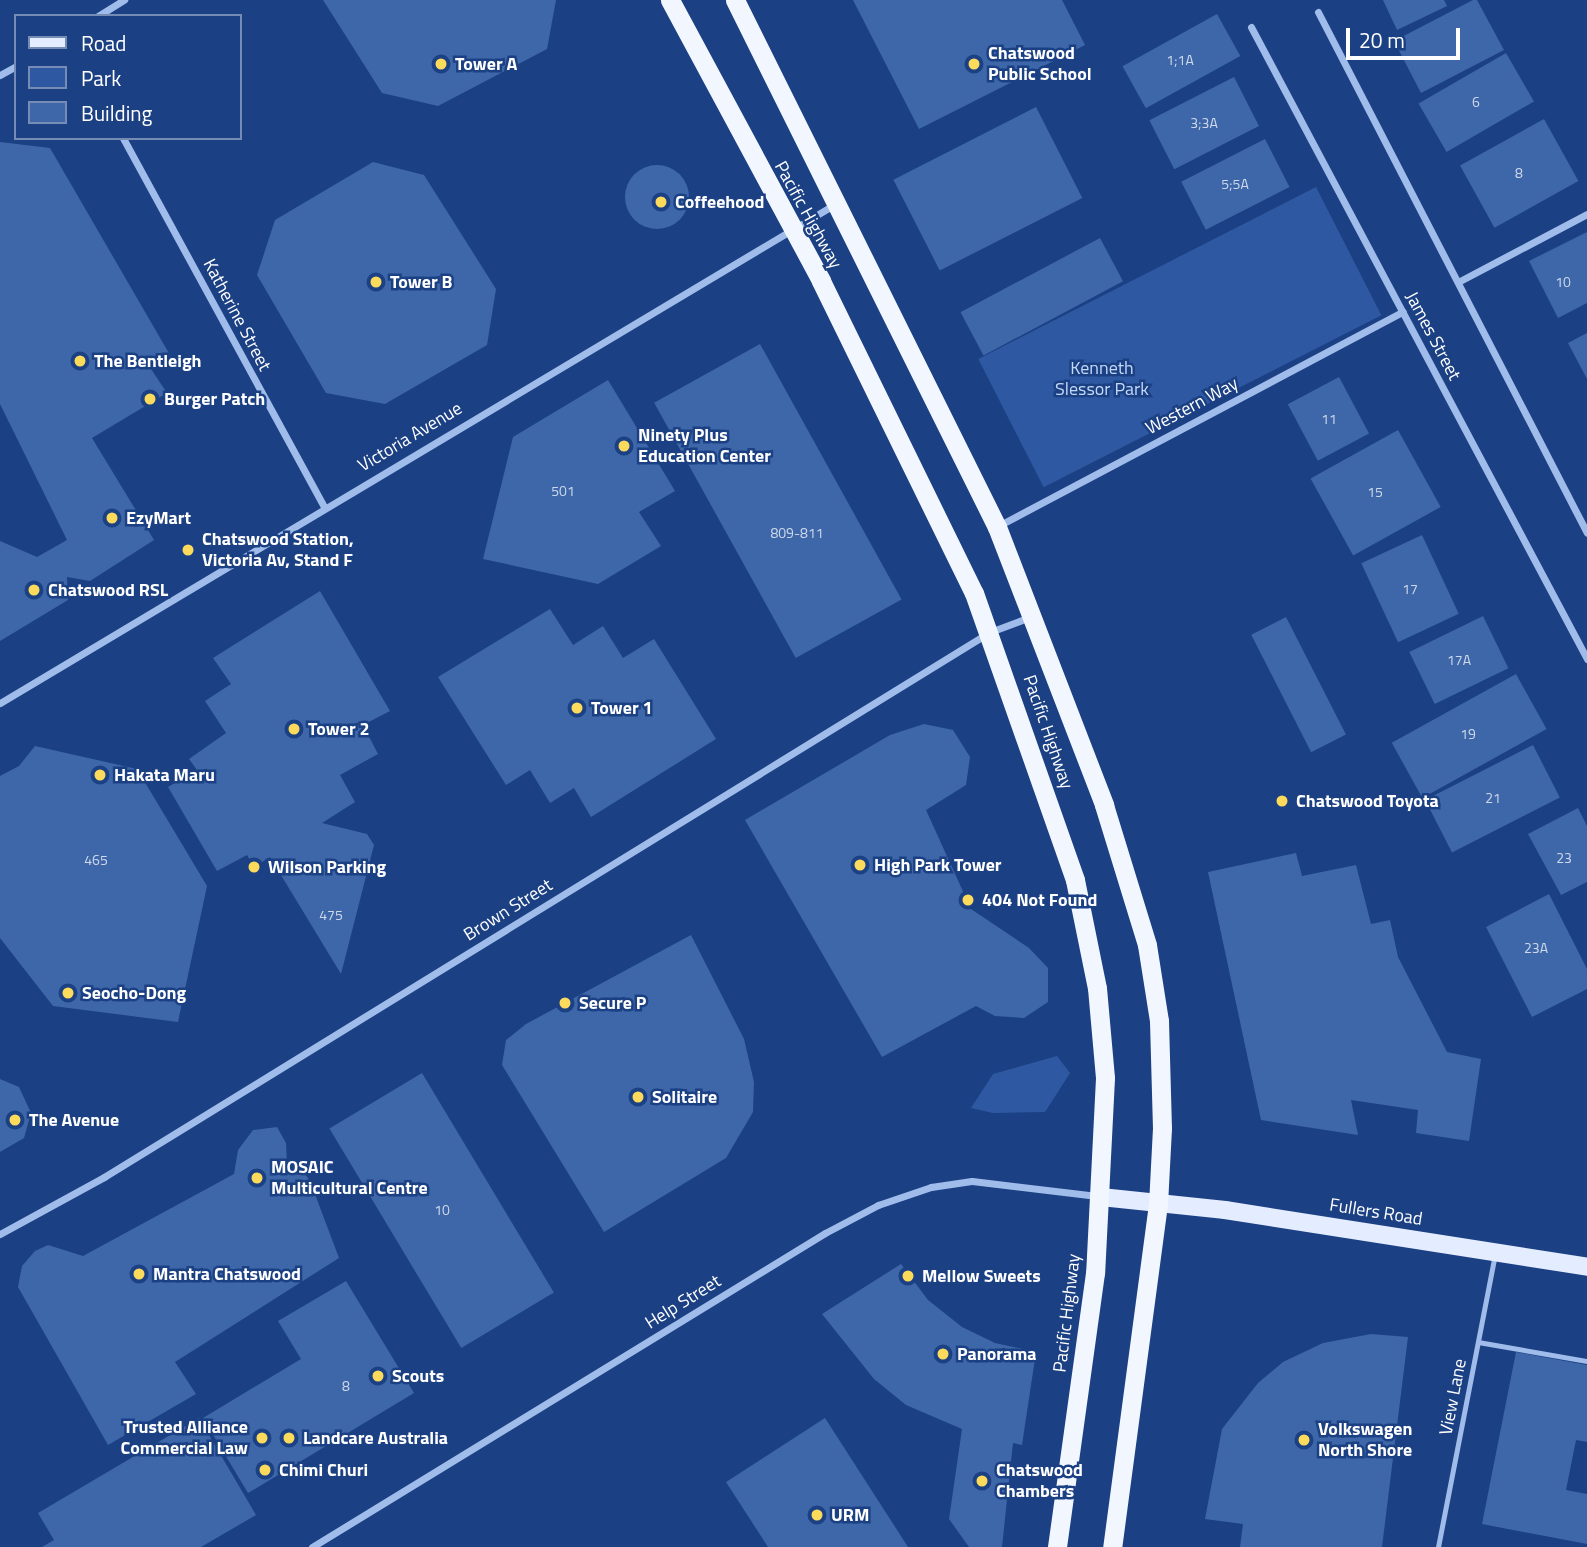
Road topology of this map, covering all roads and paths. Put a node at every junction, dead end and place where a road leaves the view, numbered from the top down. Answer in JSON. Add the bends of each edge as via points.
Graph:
{"nodes":[{"id":1,"x":124,"y":0,"type":"edge"},
{"id":2,"x":670,"y":0,"type":"edge"},
{"id":3,"x":735,"y":0,"type":"edge"},
{"id":4,"x":1318,"y":12,"type":"dead end"},
{"id":5,"x":101,"y":14,"type":"edge"},
{"id":6,"x":1251,"y":27,"type":"dead end"},
{"id":7,"x":124,"y":140,"type":"edge"},
{"id":8,"x":839,"y":202,"type":"junction"},
{"id":9,"x":1587,"y":214,"type":"edge"},
{"id":10,"x":792,"y":230,"type":"junction"},
{"id":11,"x":1458,"y":282,"type":"junction"},
{"id":12,"x":1403,"y":312,"type":"junction"},
{"id":13,"x":324,"y":507,"type":"junction"},
{"id":14,"x":997,"y":527,"type":"junction"},
{"id":15,"x":1587,"y":533,"type":"edge"},
{"id":16,"x":1034,"y":615,"type":"junction"},
{"id":17,"x":990,"y":632,"type":"junction"},
{"id":18,"x":1587,"y":659,"type":"edge"},
{"id":19,"x":0,"y":703,"type":"edge"},
{"id":20,"x":1101,"y":1197,"type":"junction"},
{"id":21,"x":1158,"y":1204,"type":"junction"},
{"id":22,"x":0,"y":1234,"type":"edge"},
{"id":23,"x":1496,"y":1252,"type":"junction"},
{"id":24,"x":1587,"y":1267,"type":"edge"},
{"id":25,"x":1478,"y":1342,"type":"junction"},
{"id":26,"x":1587,"y":1361,"type":"edge"},
{"id":27,"x":312,"y":1547,"type":"edge"},
{"id":28,"x":1057,"y":1547,"type":"edge"},
{"id":29,"x":1112,"y":1547,"type":"edge"},
{"id":30,"x":1438,"y":1547,"type":"edge"}],
"edges":[{"from":1,"to":5,"type":"street"},
{"from":2,"to":10,"type":"highway","name":"Pacific Highway"},
{"from":3,"to":8,"type":"highway","name":"Pacific Highway"},
{"from":4,"to":11,"type":"street"},
{"from":6,"to":12,"type":"street","name":"James Street"},
{"from":7,"to":13,"type":"street","name":"Katherine Street"},
{"from":8,"to":10,"type":"street","name":"Victoria Avenue"},
{"from":8,"to":14,"type":"highway","name":"Pacific Highway"},
{"from":9,"to":11,"type":"street"},
{"from":10,"to":13,"type":"street","name":"Victoria Avenue"},
{"from":10,"to":17,"type":"highway","name":"Pacific Highway","via":[[949,540]]},
{"from":11,"to":15,"type":"street"},
{"from":12,"to":14,"type":"street","name":"Western Way"},
{"from":12,"to":18,"type":"street","name":"James Street"},
{"from":13,"to":19,"type":"street","name":"Victoria Avenue"},
{"from":14,"to":16,"type":"highway","name":"Pacific Highway"},
{"from":16,"to":17,"type":"street","name":"Brown Street"},
{"from":16,"to":21,"type":"highway","name":"Pacific Highway","via":[[1104,806],[1147,946],[1160,1045],[1163,1128]]},
{"from":17,"to":20,"type":"highway","name":"Pacific Highway","via":[[1055,815],[1094,975],[1105,1078]]},
{"from":17,"to":22,"type":"street","name":"Brown Street","via":[[104,1177]]},
{"from":20,"to":21,"type":"main road","name":"Fullers Road"},
{"from":20,"to":27,"type":"street","name":"Help Street","via":[[972,1181],[931,1187],[878,1205]]},
{"from":20,"to":28,"type":"highway","name":"Pacific Highway"},
{"from":21,"to":23,"type":"main road","name":"Fullers Road"},
{"from":21,"to":29,"type":"highway","name":"Pacific Highway"},
{"from":23,"to":24,"type":"main road","name":"Fullers Road"},
{"from":23,"to":25,"type":"lane","name":"View Lane"},
{"from":25,"to":26,"type":"lane"},
{"from":25,"to":30,"type":"lane","name":"View Lane"}]}
